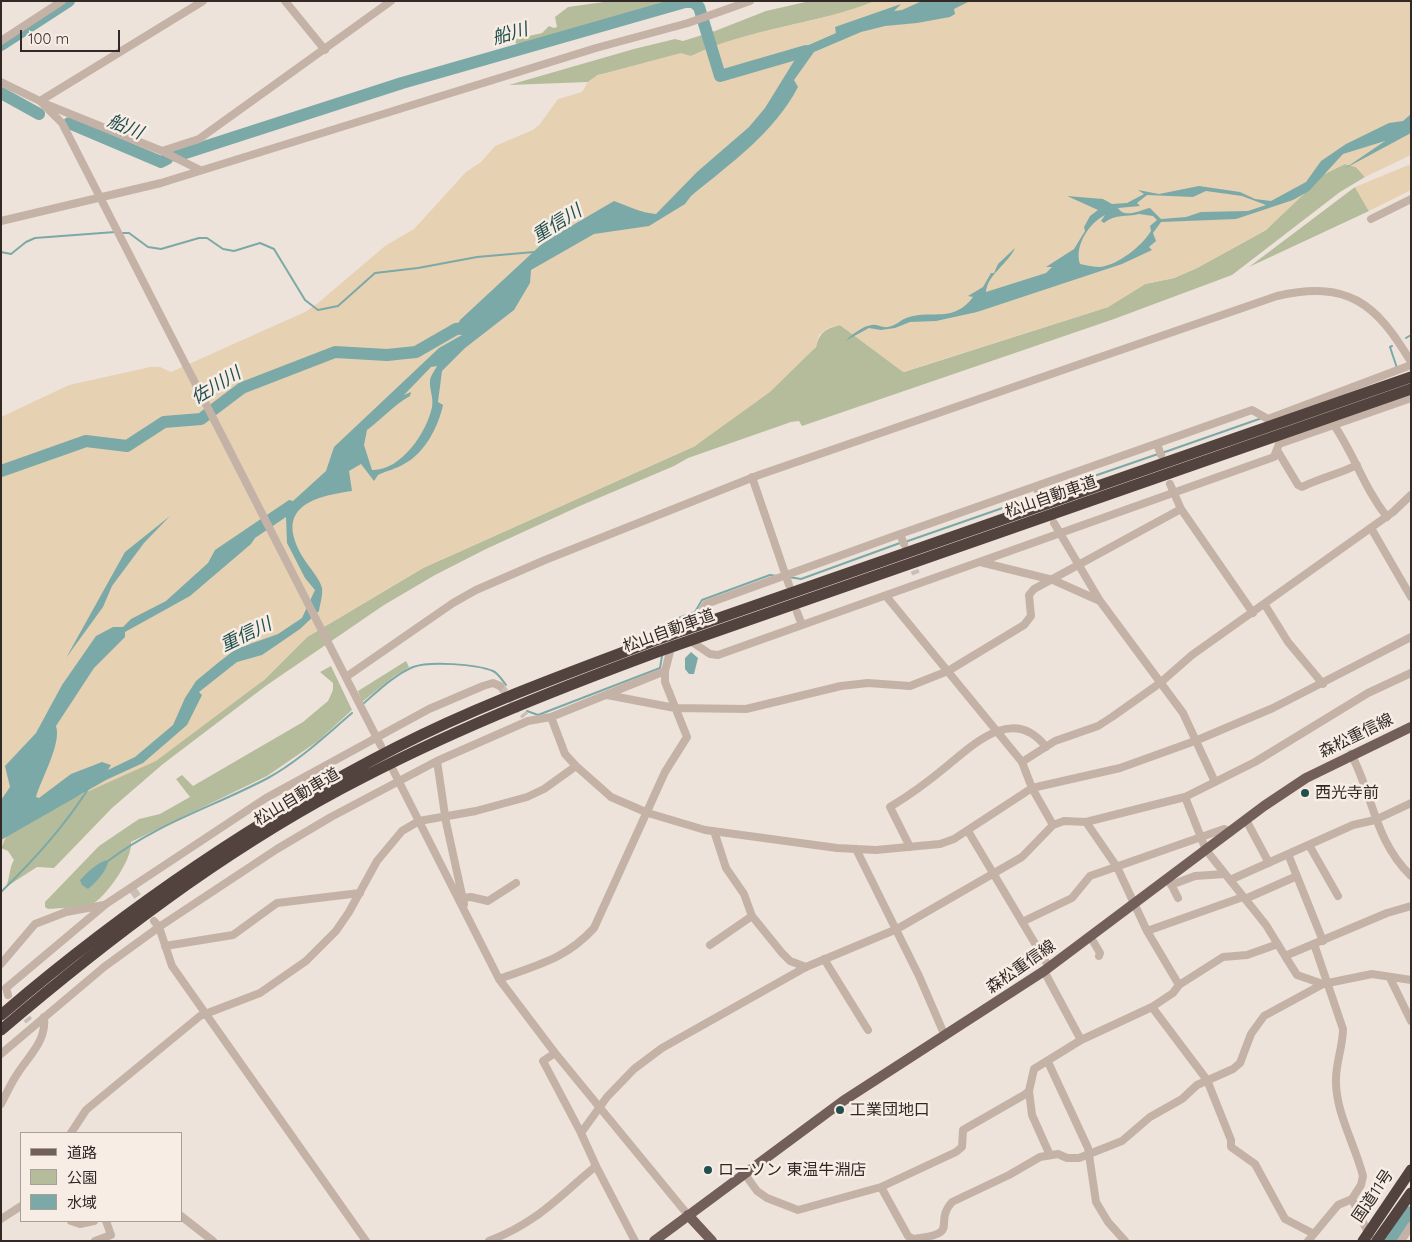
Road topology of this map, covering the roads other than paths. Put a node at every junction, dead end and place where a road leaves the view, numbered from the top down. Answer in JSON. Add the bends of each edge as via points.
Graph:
{"nodes":[{"id":1,"x":62,"y":1,"type":"edge"},
{"id":2,"x":203,"y":1,"type":"edge"},
{"id":3,"x":285,"y":1,"type":"edge"},
{"id":4,"x":391,"y":1,"type":"edge"},
{"id":5,"x":750,"y":1,"type":"edge"},
{"id":6,"x":1,"y":41,"type":"edge"},
{"id":7,"x":325,"y":50,"type":"junction"},
{"id":8,"x":1,"y":82,"type":"edge"},
{"id":9,"x":40,"y":101,"type":"junction"},
{"id":10,"x":162,"y":151,"type":"junction"},
{"id":11,"x":200,"y":170,"type":"junction"},
{"id":12,"x":1411,"y":198,"type":"edge"},
{"id":13,"x":103,"y":202,"type":"junction"},
{"id":14,"x":1370,"y":219,"type":"dead end"},
{"id":15,"x":1,"y":221,"type":"edge"},
{"id":16,"x":1410,"y":361,"type":"edge"},
{"id":17,"x":1411,"y":377,"type":"edge"},
{"id":18,"x":1411,"y":389,"type":"edge"},
{"id":19,"x":1411,"y":398,"type":"edge"},
{"id":20,"x":1334,"y":425,"type":"junction"},
{"id":21,"x":1157,"y":444,"type":"junction"},
{"id":22,"x":1277,"y":450,"type":"junction"},
{"id":23,"x":1161,"y":455,"type":"dead end"},
{"id":24,"x":1357,"y":465,"type":"junction"},
{"id":25,"x":752,"y":477,"type":"junction"},
{"id":26,"x":1170,"y":484,"type":"dead end"},
{"id":27,"x":1036,"y":486,"type":"junction"},
{"id":28,"x":1174,"y":493,"type":"junction"},
{"id":29,"x":1411,"y":495,"type":"edge"},
{"id":30,"x":1040,"y":497,"type":"dead end"},
{"id":31,"x":1181,"y":509,"type":"junction"},
{"id":32,"x":1387,"y":517,"type":"junction"},
{"id":33,"x":1054,"y":523,"type":"dead end"},
{"id":34,"x":1371,"y":528,"type":"junction"},
{"id":35,"x":1061,"y":533,"type":"junction"},
{"id":36,"x":900,"y":534,"type":"junction"},
{"id":37,"x":904,"y":544,"type":"dead end"},
{"id":38,"x":980,"y":562,"type":"junction"},
{"id":39,"x":1079,"y":565,"type":"junction"},
{"id":40,"x":786,"y":574,"type":"junction"},
{"id":41,"x":916,"y":574,"type":"tunnel mouth"},
{"id":42,"x":1052,"y":580,"type":"junction"},
{"id":43,"x":919,"y":582,"type":"junction"},
{"id":44,"x":789,"y":585,"type":"dead end"},
{"id":45,"x":886,"y":596,"type":"junction"},
{"id":46,"x":1411,"y":597,"type":"edge"},
{"id":47,"x":1100,"y":600,"type":"junction"},
{"id":48,"x":1265,"y":605,"type":"junction"},
{"id":49,"x":797,"y":612,"type":"dead end"},
{"id":50,"x":1253,"y":613,"type":"junction"},
{"id":51,"x":802,"y":625,"type":"junction"},
{"id":52,"x":712,"y":626,"type":"junction"},
{"id":53,"x":1411,"y":637,"type":"edge"},
{"id":54,"x":674,"y":638,"type":"junction"},
{"id":55,"x":655,"y":647,"type":"junction"},
{"id":56,"x":948,"y":671,"type":"junction"},
{"id":57,"x":665,"y":672,"type":"junction"},
{"id":58,"x":1411,"y":673,"type":"edge"},
{"id":59,"x":346,"y":677,"type":"junction"},
{"id":60,"x":1160,"y":683,"type":"junction"},
{"id":61,"x":1323,"y":684,"type":"junction"},
{"id":62,"x":500,"y":686,"type":"dead end"},
{"id":63,"x":606,"y":695,"type":"junction"},
{"id":64,"x":675,"y":708,"type":"junction"},
{"id":65,"x":551,"y":717,"type":"junction"},
{"id":66,"x":1411,"y":727,"type":"edge"},
{"id":67,"x":998,"y":732,"type":"junction"},
{"id":68,"x":376,"y":737,"type":"junction"},
{"id":69,"x":1195,"y":741,"type":"junction"},
{"id":70,"x":380,"y":746,"type":"dead end"},
{"id":71,"x":1046,"y":747,"type":"junction"},
{"id":72,"x":1351,"y":754,"type":"junction"},
{"id":73,"x":437,"y":761,"type":"junction"},
{"id":74,"x":1022,"y":762,"type":"junction"},
{"id":75,"x":576,"y":766,"type":"junction"},
{"id":76,"x":393,"y":770,"type":"dead end"},
{"id":77,"x":398,"y":780,"type":"junction"},
{"id":78,"x":1215,"y":782,"type":"junction"},
{"id":79,"x":1032,"y":788,"type":"junction"},
{"id":80,"x":1185,"y":797,"type":"junction"},
{"id":81,"x":1411,"y":803,"type":"edge"},
{"id":82,"x":648,"y":813,"type":"junction"},
{"id":83,"x":446,"y":815,"type":"junction"},
{"id":84,"x":1246,"y":820,"type":"junction"},
{"id":85,"x":1375,"y":820,"type":"junction"},
{"id":86,"x":419,"y":821,"type":"junction"},
{"id":87,"x":1086,"y":822,"type":"junction"},
{"id":88,"x":1053,"y":825,"type":"junction"},
{"id":89,"x":714,"y":831,"type":"junction"},
{"id":90,"x":968,"y":831,"type":"junction"},
{"id":91,"x":1231,"y":832,"type":"junction"},
{"id":92,"x":1201,"y":838,"type":"junction"},
{"id":93,"x":1309,"y":845,"type":"junction"},
{"id":94,"x":910,"y":847,"type":"junction"},
{"id":95,"x":856,"y":849,"type":"junction"},
{"id":96,"x":1206,"y":850,"type":"junction"},
{"id":97,"x":1288,"y":854,"type":"junction"},
{"id":98,"x":1269,"y":863,"type":"junction"},
{"id":99,"x":1116,"y":867,"type":"junction"},
{"id":100,"x":994,"y":873,"type":"junction"},
{"id":101,"x":1225,"y":874,"type":"junction"},
{"id":102,"x":1298,"y":876,"type":"junction"},
{"id":103,"x":1411,"y":876,"type":"edge"},
{"id":104,"x":1230,"y":880,"type":"junction"},
{"id":105,"x":1169,"y":882,"type":"junction"},
{"id":106,"x":516,"y":883,"type":"dead end"},
{"id":107,"x":360,"y":892,"type":"junction"},
{"id":108,"x":1338,"y":896,"type":"dead end"},
{"id":109,"x":463,"y":898,"type":"junction"},
{"id":110,"x":1178,"y":898,"type":"dead end"},
{"id":111,"x":1244,"y":898,"type":"junction"},
{"id":112,"x":1134,"y":903,"type":"junction"},
{"id":113,"x":106,"y":904,"type":"junction"},
{"id":114,"x":1411,"y":906,"type":"edge"},
{"id":115,"x":465,"y":911,"type":"junction"},
{"id":116,"x":752,"y":916,"type":"junction"},
{"id":117,"x":1022,"y":922,"type":"junction"},
{"id":118,"x":156,"y":924,"type":"junction"},
{"id":119,"x":897,"y":929,"type":"junction"},
{"id":120,"x":1147,"y":931,"type":"junction"},
{"id":121,"x":1090,"y":936,"type":"junction"},
{"id":122,"x":1324,"y":941,"type":"junction"},
{"id":123,"x":1278,"y":944,"type":"junction"},
{"id":124,"x":1314,"y":944,"type":"junction"},
{"id":125,"x":710,"y":945,"type":"dead end"},
{"id":126,"x":165,"y":946,"type":"junction"},
{"id":127,"x":1099,"y":956,"type":"dead end"},
{"id":128,"x":1285,"y":956,"type":"junction"},
{"id":129,"x":824,"y":959,"type":"junction"},
{"id":130,"x":1,"y":964,"type":"edge"},
{"id":131,"x":806,"y":967,"type":"junction"},
{"id":132,"x":1046,"y":969,"type":"junction"},
{"id":133,"x":1390,"y":978,"type":"junction"},
{"id":134,"x":499,"y":979,"type":"junction"},
{"id":135,"x":1411,"y":980,"type":"edge"},
{"id":136,"x":1325,"y":983,"type":"junction"},
{"id":137,"x":1179,"y":985,"type":"junction"},
{"id":138,"x":8,"y":995,"type":"dead end"},
{"id":139,"x":1152,"y":1007,"type":"junction"},
{"id":140,"x":1,"y":1014,"type":"edge"},
{"id":141,"x":206,"y":1015,"type":"junction"},
{"id":142,"x":44,"y":1017,"type":"junction"},
{"id":143,"x":1411,"y":1021,"type":"edge"},
{"id":144,"x":1,"y":1030,"type":"edge"},
{"id":145,"x":868,"y":1030,"type":"dead end"},
{"id":146,"x":945,"y":1036,"type":"junction"},
{"id":147,"x":1081,"y":1040,"type":"junction"},
{"id":148,"x":555,"y":1053,"type":"junction"},
{"id":149,"x":1,"y":1054,"type":"edge"},
{"id":150,"x":1048,"y":1062,"type":"junction"},
{"id":151,"x":1207,"y":1080,"type":"junction"},
{"id":152,"x":1028,"y":1091,"type":"junction"},
{"id":153,"x":1,"y":1104,"type":"edge"},
{"id":154,"x":600,"y":1108,"type":"junction"},
{"id":155,"x":72,"y":1132,"type":"edge"},
{"id":156,"x":581,"y":1133,"type":"junction"},
{"id":157,"x":1050,"y":1154,"type":"junction"},
{"id":158,"x":1090,"y":1155,"type":"junction"},
{"id":159,"x":596,"y":1166,"type":"junction"},
{"id":160,"x":1411,"y":1170,"type":"edge"},
{"id":161,"x":744,"y":1173,"type":"junction"},
{"id":162,"x":881,"y":1187,"type":"junction"},
{"id":163,"x":1411,"y":1193,"type":"edge"},
{"id":164,"x":1352,"y":1199,"type":"junction"},
{"id":165,"x":20,"y":1207,"type":"edge"},
{"id":166,"x":1,"y":1211,"type":"edge"},
{"id":167,"x":11,"y":1212,"type":"junction"},
{"id":168,"x":688,"y":1215,"type":"junction"},
{"id":169,"x":182,"y":1217,"type":"edge"},
{"id":170,"x":1,"y":1219,"type":"edge"},
{"id":171,"x":74,"y":1222,"type":"edge"},
{"id":172,"x":89,"y":1222,"type":"edge"},
{"id":173,"x":106,"y":1222,"type":"edge"},
{"id":174,"x":1411,"y":1226,"type":"edge"},
{"id":175,"x":1314,"y":1234,"type":"junction"},
{"id":176,"x":1368,"y":1238,"type":"edge"},
{"id":177,"x":95,"y":1241,"type":"edge"},
{"id":178,"x":213,"y":1241,"type":"edge"},
{"id":179,"x":366,"y":1241,"type":"edge"},
{"id":180,"x":489,"y":1241,"type":"edge"},
{"id":181,"x":635,"y":1241,"type":"edge"},
{"id":182,"x":654,"y":1241,"type":"edge"},
{"id":183,"x":712,"y":1241,"type":"edge"},
{"id":184,"x":1125,"y":1241,"type":"edge"},
{"id":185,"x":1308,"y":1241,"type":"edge"},
{"id":186,"x":1378,"y":1241,"type":"edge"},
{"id":187,"x":1401,"y":1241,"type":"edge"}],
"edges":[{"from":1,"to":6,"type":"street"},
{"from":2,"to":9,"type":"street"},
{"from":3,"to":7,"type":"street"},
{"from":4,"to":7,"type":"street"},
{"from":5,"to":11,"type":"street","via":[[688,23],[596,48]]},
{"from":7,"to":10,"type":"street","via":[[198,139]]},
{"from":8,"to":9,"type":"street"},
{"from":9,"to":10,"type":"street"},
{"from":9,"to":13,"type":"street","via":[[62,124]]},
{"from":10,"to":11,"type":"street"},
{"from":11,"to":13,"type":"street"},
{"from":12,"to":14,"type":"street"},
{"from":13,"to":15,"type":"street"},
{"from":13,"to":59,"type":"street"},
{"from":16,"to":21,"type":"street","via":[[1268,419],[1252,410]]},
{"from":16,"to":25,"type":"street","via":[[1390,328],[1369,307],[1342,294],[1302,290]]},
{"from":17,"to":52,"type":"highway","name":"松山自動車道"},
{"from":18,"to":52,"type":"highway","name":"松山自動車道"},
{"from":19,"to":20,"type":"street"},
{"from":20,"to":22,"type":"street","via":[[1279,444]]},
{"from":20,"to":24,"type":"street"},
{"from":21,"to":23,"type":"street"},
{"from":21,"to":27,"type":"street"},
{"from":22,"to":24,"type":"street","via":[[1302,487]]},
{"from":22,"to":28,"type":"street","via":[[1274,457]]},
{"from":24,"to":32,"type":"street","via":[[1372,497]]},
{"from":25,"to":40,"type":"street"},
{"from":25,"to":59,"type":"street","via":[[476,590]]},
{"from":26,"to":28,"type":"street"},
{"from":27,"to":30,"type":"street"},
{"from":27,"to":36,"type":"street"},
{"from":28,"to":31,"type":"street"},
{"from":28,"to":35,"type":"street"},
{"from":29,"to":32,"type":"street"},
{"from":31,"to":39,"type":"street"},
{"from":31,"to":50,"type":"street"},
{"from":32,"to":34,"type":"street"},
{"from":33,"to":35,"type":"street"},
{"from":34,"to":46,"type":"street"},
{"from":34,"to":48,"type":"street"},
{"from":35,"to":38,"type":"street"},
{"from":35,"to":39,"type":"street"},
{"from":36,"to":37,"type":"street"},
{"from":36,"to":40,"type":"street"},
{"from":38,"to":42,"type":"street"},
{"from":38,"to":43,"type":"street"},
{"from":39,"to":42,"type":"street"},
{"from":39,"to":47,"type":"street"},
{"from":40,"to":44,"type":"street"},
{"from":40,"to":54,"type":"street","via":[[706,604],[698,619],[676,627]]},
{"from":41,"to":43,"type":"street"},
{"from":42,"to":47,"type":"street"},
{"from":42,"to":56,"type":"street","via":[[1029,595],[1031,616],[1024,625]]},
{"from":43,"to":45,"type":"street"},
{"from":45,"to":51,"type":"street"},
{"from":45,"to":56,"type":"street"},
{"from":47,"to":60,"type":"street"},
{"from":48,"to":50,"type":"street"},
{"from":48,"to":61,"type":"street","via":[[1288,642]]},
{"from":49,"to":51,"type":"street"},
{"from":50,"to":60,"type":"street","via":[[1192,655]]},
{"from":51,"to":54,"type":"street","via":[[718,655],[710,654],[688,639]]},
{"from":52,"to":55,"type":"highway","name":"松山自動車道"},
{"from":53,"to":61,"type":"street"},
{"from":54,"to":57,"type":"street"},
{"from":55,"to":140,"type":"highway","name":"松山自動車道","via":[[532,686],[465,715],[336,779],[158,892],[65,961]]},
{"from":55,"to":144,"type":"highway","name":"松山自動車道","via":[[503,711],[340,789],[272,829],[164,901],[71,971]]},
{"from":56,"to":64,"type":"street","via":[[910,686],[841,686],[746,709]]},
{"from":56,"to":67,"type":"street"},
{"from":57,"to":63,"type":"street"},
{"from":57,"to":64,"type":"street","via":[[665,682]]},
{"from":58,"to":78,"type":"street","via":[[1368,694],[1255,762]]},
{"from":59,"to":68,"type":"street"},
{"from":60,"to":69,"type":"street","via":[[1183,713]]},
{"from":60,"to":71,"type":"street","via":[[1098,726]]},
{"from":61,"to":69,"type":"street"},
{"from":62,"to":68,"type":"street","via":[[493,683],[483,686]]},
{"from":63,"to":64,"type":"street"},
{"from":63,"to":65,"type":"street"},
{"from":64,"to":82,"type":"street","via":[[687,737],[666,772]]},
{"from":65,"to":73,"type":"street","via":[[536,721],[526,718]]},
{"from":65,"to":75,"type":"street","via":[[565,754]]},
{"from":66,"to":72,"type":"main road","name":"森松重信線"},
{"from":67,"to":71,"type":"street","via":[[1024,729]]},
{"from":67,"to":74,"type":"street"},
{"from":67,"to":94,"type":"street","via":[[977,741],[925,784],[890,807]]},
{"from":68,"to":70,"type":"street"},
{"from":68,"to":113,"type":"street","via":[[266,798]]},
{"from":69,"to":78,"type":"street"},
{"from":69,"to":79,"type":"street","via":[[1120,768]]},
{"from":71,"to":74,"type":"street"},
{"from":72,"to":84,"type":"main road","name":"森松重信線","via":[[1306,778]]},
{"from":72,"to":85,"type":"street"},
{"from":73,"to":77,"type":"street"},
{"from":73,"to":83,"type":"street"},
{"from":74,"to":79,"type":"street"},
{"from":75,"to":82,"type":"street","via":[[611,797]]},
{"from":75,"to":83,"type":"street","via":[[527,797],[476,811]]},
{"from":76,"to":77,"type":"street"},
{"from":77,"to":86,"type":"street"},
{"from":77,"to":118,"type":"street","via":[[277,849]]},
{"from":78,"to":80,"type":"street"},
{"from":79,"to":88,"type":"street"},
{"from":79,"to":90,"type":"street"},
{"from":80,"to":87,"type":"street"},
{"from":80,"to":92,"type":"street"},
{"from":81,"to":85,"type":"street"},
{"from":82,"to":89,"type":"street"},
{"from":82,"to":134,"type":"street","via":[[594,928],[581,943],[564,955]]},
{"from":83,"to":86,"type":"street"},
{"from":83,"to":109,"type":"street"},
{"from":84,"to":91,"type":"main road","name":"森松重信線"},
{"from":84,"to":98,"type":"street"},
{"from":85,"to":93,"type":"street","via":[[1353,825]]},
{"from":85,"to":103,"type":"street","via":[[1396,861]]},
{"from":86,"to":107,"type":"street","via":[[402,832],[376,861]]},
{"from":86,"to":115,"type":"street"},
{"from":87,"to":88,"type":"street","via":[[1064,821]]},
{"from":87,"to":99,"type":"street"},
{"from":88,"to":100,"type":"street","via":[[1022,857]]},
{"from":89,"to":95,"type":"street"},
{"from":89,"to":116,"type":"street","via":[[726,868],[744,894]]},
{"from":90,"to":94,"type":"street","via":[[940,844]]},
{"from":90,"to":100,"type":"street"},
{"from":91,"to":92,"type":"street","via":[[1224,829]]},
{"from":91,"to":96,"type":"main road","name":"森松重信線"},
{"from":92,"to":96,"type":"street"},
{"from":92,"to":99,"type":"street"},
{"from":93,"to":97,"type":"street"},
{"from":93,"to":108,"type":"street"},
{"from":94,"to":95,"type":"street"},
{"from":95,"to":119,"type":"street"},
{"from":96,"to":101,"type":"street"},
{"from":96,"to":105,"type":"main road","name":"森松重信線"},
{"from":97,"to":98,"type":"street"},
{"from":97,"to":102,"type":"street"},
{"from":98,"to":104,"type":"street"},
{"from":99,"to":112,"type":"street"},
{"from":99,"to":117,"type":"street","via":[[1090,876],[1072,898]]},
{"from":100,"to":117,"type":"street"},
{"from":100,"to":119,"type":"street"},
{"from":101,"to":104,"type":"street"},
{"from":101,"to":105,"type":"street"},
{"from":102,"to":111,"type":"street"},
{"from":102,"to":122,"type":"street"},
{"from":104,"to":111,"type":"street"},
{"from":105,"to":110,"type":"street"},
{"from":105,"to":112,"type":"main road","name":"森松重信線"},
{"from":106,"to":109,"type":"street","via":[[488,901]]},
{"from":107,"to":126,"type":"street","via":[[277,903],[233,935]]},
{"from":107,"to":141,"type":"street","via":[[336,931],[306,961],[260,993]]},
{"from":109,"to":115,"type":"street"},
{"from":111,"to":120,"type":"street"},
{"from":111,"to":123,"type":"street"},
{"from":112,"to":120,"type":"street"},
{"from":112,"to":121,"type":"main road","name":"森松重信線"},
{"from":113,"to":130,"type":"street","via":[[66,912],[35,924]]},
{"from":113,"to":138,"type":"street","via":[[6,988]]},
{"from":114,"to":122,"type":"street"},
{"from":115,"to":134,"type":"street"},
{"from":116,"to":125,"type":"street"},
{"from":116,"to":131,"type":"street","via":[[790,961]]},
{"from":117,"to":132,"type":"street"},
{"from":118,"to":126,"type":"street"},
{"from":118,"to":142,"type":"street"},
{"from":119,"to":129,"type":"street"},
{"from":119,"to":146,"type":"street"},
{"from":120,"to":137,"type":"street"},
{"from":121,"to":127,"type":"street"},
{"from":121,"to":132,"type":"main road","name":"森松重信線"},
{"from":122,"to":124,"type":"street"},
{"from":123,"to":128,"type":"street"},
{"from":123,"to":137,"type":"street","via":[[1247,955],[1223,957]]},
{"from":124,"to":128,"type":"street"},
{"from":124,"to":136,"type":"street"},
{"from":126,"to":141,"type":"street","via":[[172,966]]},
{"from":128,"to":136,"type":"street","via":[[1297,975]]},
{"from":129,"to":131,"type":"street"},
{"from":129,"to":145,"type":"street"},
{"from":131,"to":154,"type":"street","via":[[662,1048],[634,1069]]},
{"from":132,"to":146,"type":"main road","name":"森松重信線"},
{"from":132,"to":147,"type":"street"},
{"from":133,"to":135,"type":"street"},
{"from":133,"to":136,"type":"street","via":[[1372,974]]},
{"from":133,"to":143,"type":"street"},
{"from":134,"to":148,"type":"street"},
{"from":136,"to":151,"type":"street","via":[[1264,1016],[1251,1034],[1240,1063]]},
{"from":136,"to":164,"type":"street","via":[[1343,1029],[1336,1079],[1338,1101],[1363,1176],[1362,1185]]},
{"from":137,"to":139,"type":"street"},
{"from":139,"to":147,"type":"street"},
{"from":139,"to":151,"type":"street"},
{"from":141,"to":155,"type":"street","via":[[192,1022],[86,1110]]},
{"from":141,"to":179,"type":"street"},
{"from":142,"to":149,"type":"street","via":[[31,1023]]},
{"from":142,"to":153,"type":"street","via":[[45,1026],[37,1046],[16,1074]]},
{"from":146,"to":161,"type":"main road","name":"森松重信線","via":[[844,1101]]},
{"from":147,"to":150,"type":"street"},
{"from":148,"to":154,"type":"street"},
{"from":148,"to":156,"type":"street","via":[[543,1061]]},
{"from":150,"to":152,"type":"street","via":[[1034,1069]]},
{"from":150,"to":158,"type":"street"},
{"from":151,"to":158,"type":"street","via":[[1122,1141]]},
{"from":151,"to":175,"type":"street","via":[[1231,1147],[1255,1164],[1284,1219]]},
{"from":152,"to":157,"type":"street","via":[[1032,1115]]},
{"from":152,"to":162,"type":"street","via":[[963,1130],[962,1147],[956,1152]]},
{"from":154,"to":156,"type":"street"},
{"from":154,"to":168,"type":"street"},
{"from":156,"to":159,"type":"street"},
{"from":157,"to":158,"type":"street","via":[[1067,1158]]},
{"from":157,"to":162,"type":"street","via":[[952,1202],[946,1209],[946,1226],[942,1232],[929,1238],[913,1240],[908,1236]]},
{"from":158,"to":184,"type":"street","via":[[1096,1202]]},
{"from":159,"to":180,"type":"street","via":[[544,1212]]},
{"from":159,"to":181,"type":"street"},
{"from":160,"to":176,"type":"highway","name":"国道11号"},
{"from":161,"to":162,"type":"street","via":[[767,1198],[798,1210]]},
{"from":161,"to":168,"type":"main road","name":"森松重信線"},
{"from":163,"to":186,"type":"highway","name":"国道11号"},
{"from":164,"to":175,"type":"street","via":[[1338,1205]]},
{"from":164,"to":176,"type":"street"},
{"from":165,"to":167,"type":"street"},
{"from":166,"to":167,"type":"street"},
{"from":167,"to":170,"type":"street"},
{"from":168,"to":182,"type":"main road","name":"森松重信線"},
{"from":168,"to":183,"type":"main road"},
{"from":169,"to":178,"type":"street"},
{"from":171,"to":172,"type":"street"},
{"from":173,"to":177,"type":"street","via":[[111,1235]]},
{"from":174,"to":187,"type":"street"},
{"from":175,"to":185,"type":"street"}]}
